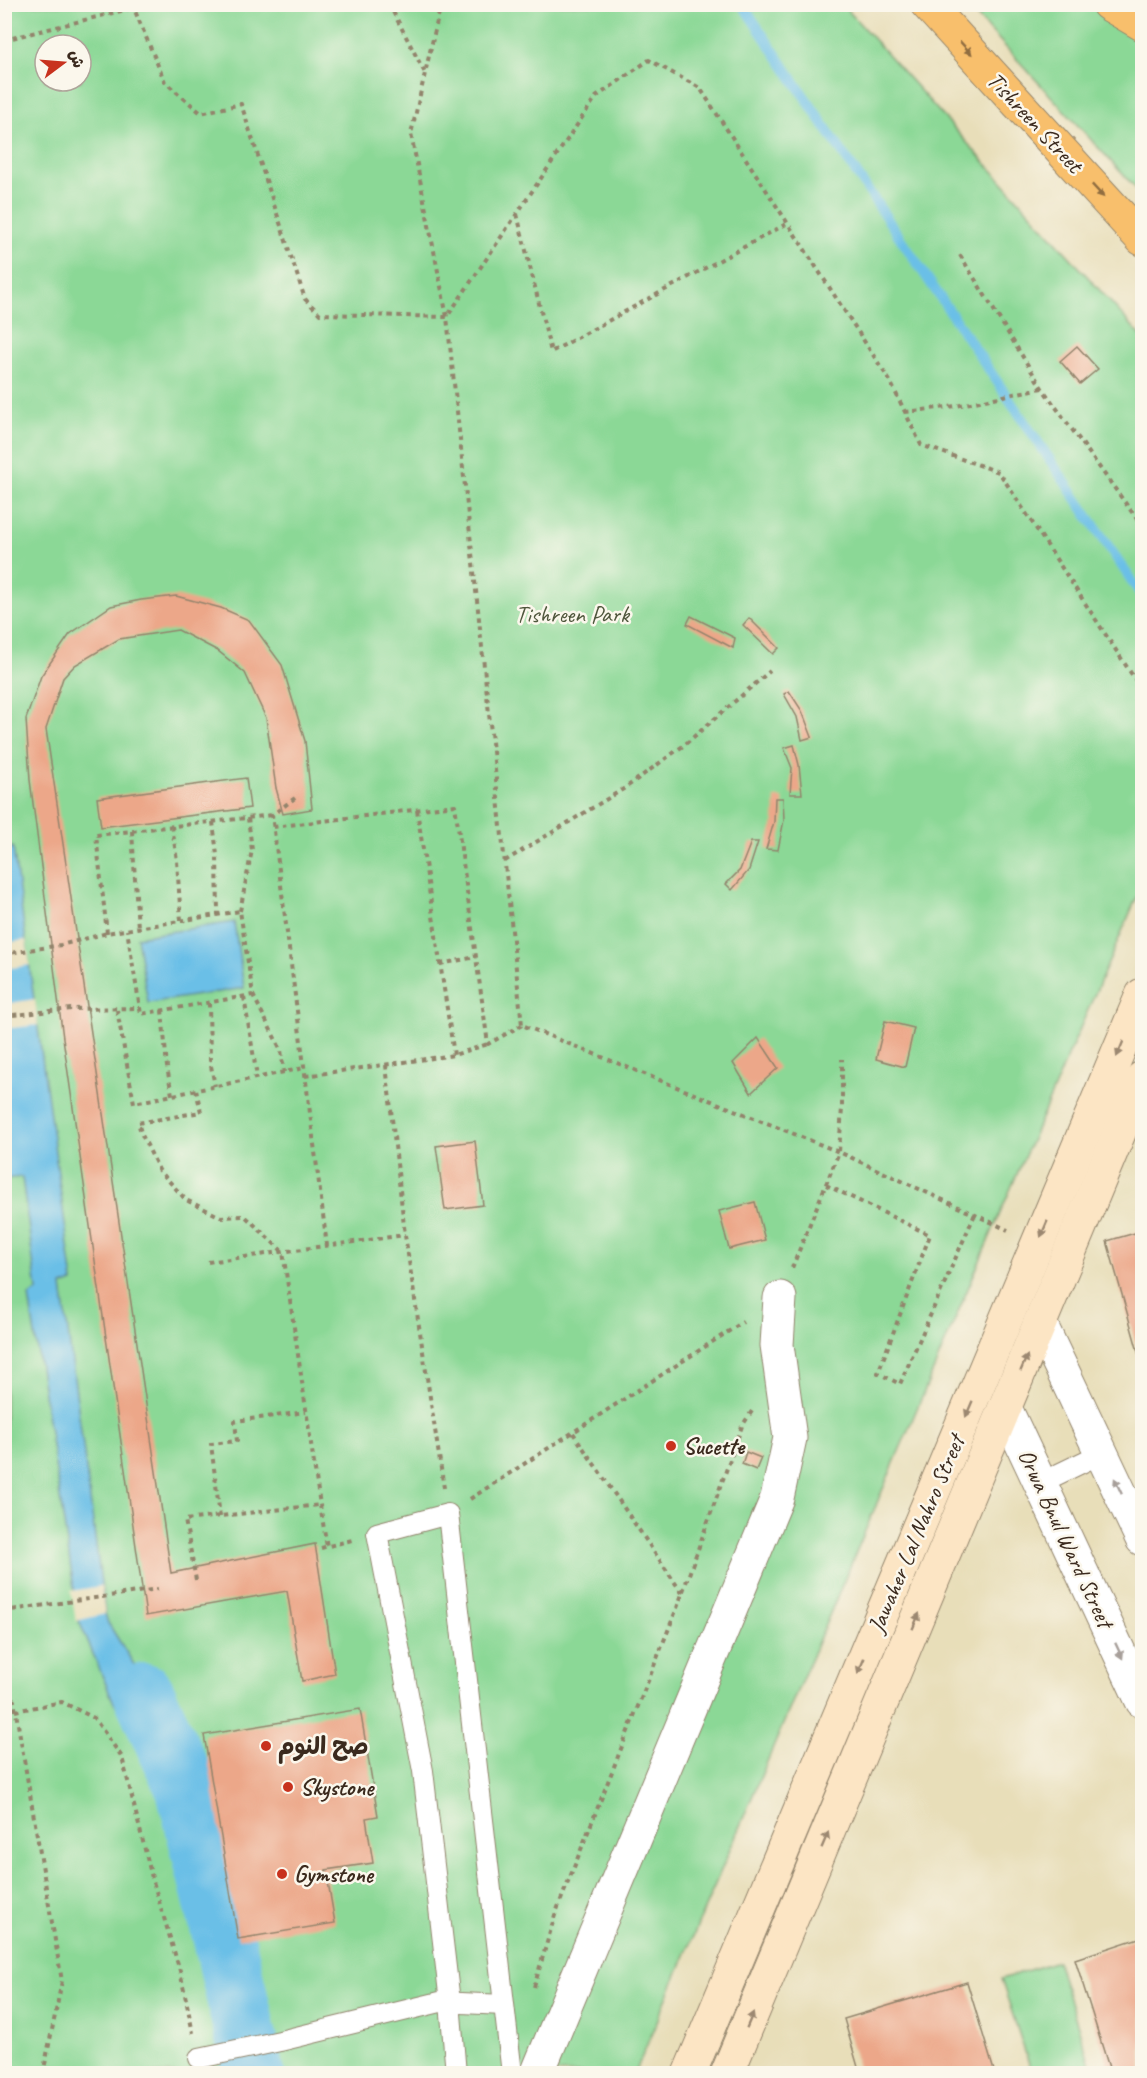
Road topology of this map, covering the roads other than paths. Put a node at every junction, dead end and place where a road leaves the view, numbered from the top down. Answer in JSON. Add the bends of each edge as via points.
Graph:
{"nodes":[{"id":1,"x":927,"y":4,"type":"edge"},
{"id":2,"x":1108,"y":4,"type":"edge"},
{"id":3,"x":1143,"y":24,"type":"edge"},
{"id":4,"x":1143,"y":239,"type":"edge"},
{"id":5,"x":1143,"y":995,"type":"edge"},
{"id":6,"x":1143,"y":1078,"type":"edge"},
{"id":7,"x":780,"y":1298,"type":"road end"},
{"id":8,"x":1041,"y":1323,"type":"junction"},
{"id":9,"x":1005,"y":1408,"type":"junction"},
{"id":10,"x":1102,"y":1453,"type":"junction"},
{"id":11,"x":1040,"y":1484,"type":"junction"},
{"id":12,"x":1141,"y":1530,"type":"edge"},
{"id":13,"x":1143,"y":1701,"type":"edge"},
{"id":14,"x":450,"y":2002,"type":"junction"},
{"id":15,"x":505,"y":2011,"type":"junction"},
{"id":16,"x":199,"y":2058,"type":"road end"},
{"id":17,"x":456,"y":2073,"type":"edge"},
{"id":18,"x":512,"y":2073,"type":"edge"},
{"id":19,"x":537,"y":2073,"type":"edge"},
{"id":20,"x":689,"y":2073,"type":"edge"},
{"id":21,"x":727,"y":2073,"type":"edge"}],
"edges":[{"from":1,"to":4,"type":"main road","name":"Tishreen Street","one_way":true},
{"from":2,"to":3,"type":"main road"},
{"from":5,"to":20,"type":"main road","name":"Jawaher Lal Nahro Street","one_way":true},
{"from":6,"to":8,"type":"main road","name":"Jawaher Lal Nahro Street"},
{"from":7,"to":19,"type":"street","via":[[777,1345],[790,1438],[777,1498]]},
{"from":9,"to":8,"type":"main road","name":"Jawaher Lal Nahro Street","one_way":true},
{"from":8,"to":10,"type":"street"},
{"from":9,"to":11,"type":"street","name":"Orwa Bnul Ward Street"},
{"from":21,"to":9,"type":"main road","name":"Jawaher Lal Nahro Street","one_way":true},
{"from":10,"to":11,"type":"lane"},
{"from":12,"to":10,"type":"street","one_way":true},
{"from":11,"to":13,"type":"street","name":"Orwa Bnul Ward Street","one_way":true},
{"from":14,"to":15,"type":"lane"},
{"from":14,"to":15,"type":"lane","via":[[423,1772],[377,1533],[448,1514]]},
{"from":14,"to":16,"type":"lane"},
{"from":14,"to":17,"type":"lane"},
{"from":15,"to":18,"type":"lane"}]}
